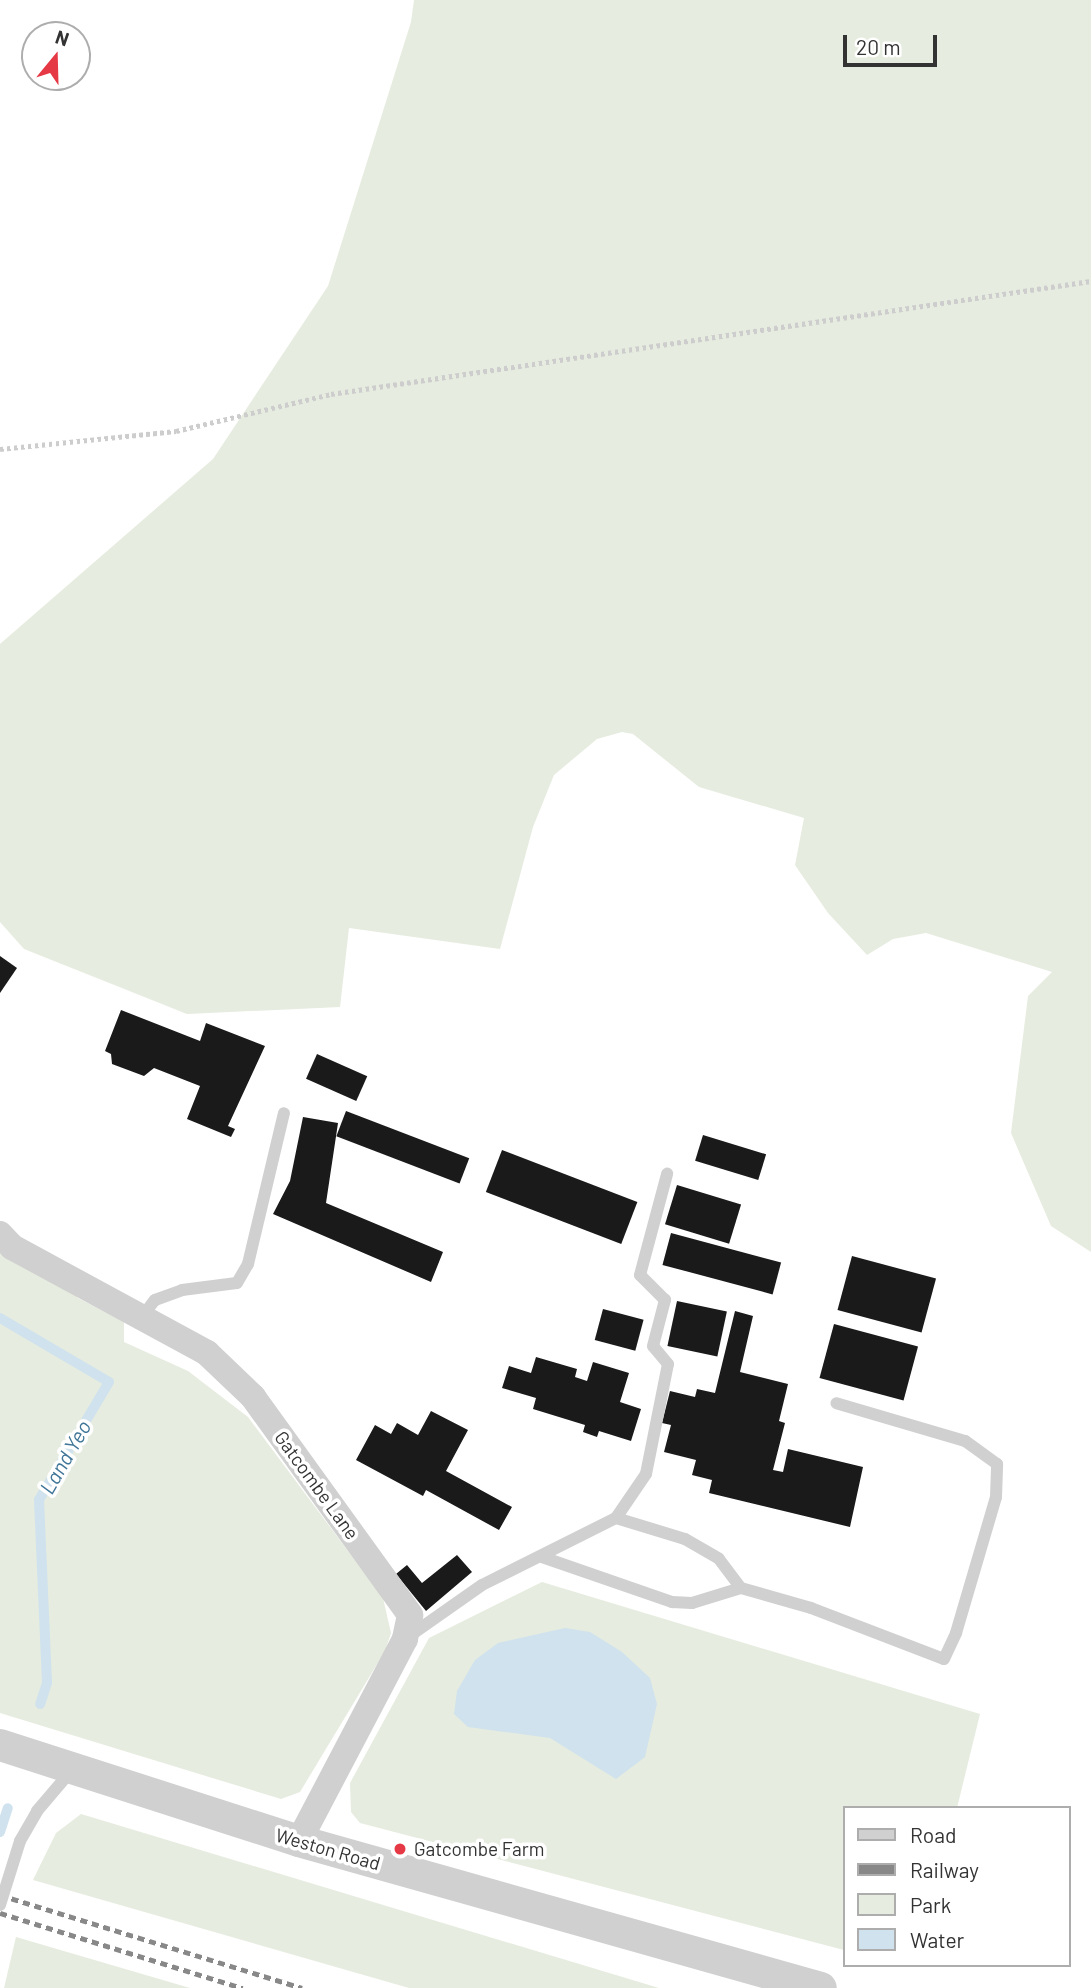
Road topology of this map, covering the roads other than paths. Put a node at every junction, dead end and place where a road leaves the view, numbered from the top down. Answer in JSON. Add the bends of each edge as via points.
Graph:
{"nodes":[{"id":1,"x":284,"y":1113,"type":"dead end"},
{"id":2,"x":667,"y":1174,"type":"dead end"},
{"id":3,"x":0,"y":1234,"type":"edge"},
{"id":4,"x":142,"y":1317,"type":"junction"},
{"id":5,"x":836,"y":1403,"type":"dead end"},
{"id":6,"x":616,"y":1518,"type":"junction"},
{"id":7,"x":542,"y":1558,"type":"junction"},
{"id":8,"x":741,"y":1588,"type":"junction"},
{"id":9,"x":405,"y":1639,"type":"junction"},
{"id":10,"x":0,"y":1745,"type":"edge"},
{"id":11,"x":71,"y":1771,"type":"junction"},
{"id":12,"x":299,"y":1841,"type":"junction"},
{"id":13,"x":0,"y":1905,"type":"edge"},
{"id":14,"x":821,"y":1988,"type":"edge"}],
"edges":[{"from":1,"to":4,"type":"lane","via":[[248,1264],[237,1283],[183,1290],[155,1300]]},
{"from":2,"to":6,"type":"lane","via":[[640,1275],[665,1300],[653,1346],[668,1364],[646,1474]]},
{"from":3,"to":4,"type":"street","name":"Gatcombe Lane","via":[[12,1247]]},
{"from":4,"to":9,"type":"street","name":"Gatcombe Lane","via":[[207,1353],[253,1397],[400,1597],[410,1615]]},
{"from":5,"to":8,"type":"lane","via":[[965,1440],[998,1464],[996,1497],[944,1659],[811,1608]]},
{"from":6,"to":7,"type":"lane"},
{"from":6,"to":8,"type":"lane","via":[[685,1539],[719,1559]]},
{"from":7,"to":8,"type":"lane","via":[[673,1602],[692,1604]]},
{"from":7,"to":9,"type":"lane","via":[[482,1585]]},
{"from":9,"to":12,"type":"street","name":"Gatcombe Lane"},
{"from":10,"to":11,"type":"street","name":"Weston Road"},
{"from":11,"to":12,"type":"street","name":"Weston Road"},
{"from":11,"to":13,"type":"lane","bridge":true,"via":[[37,1811],[20,1841]]},
{"from":12,"to":14,"type":"street","name":"Weston Road"}]}
